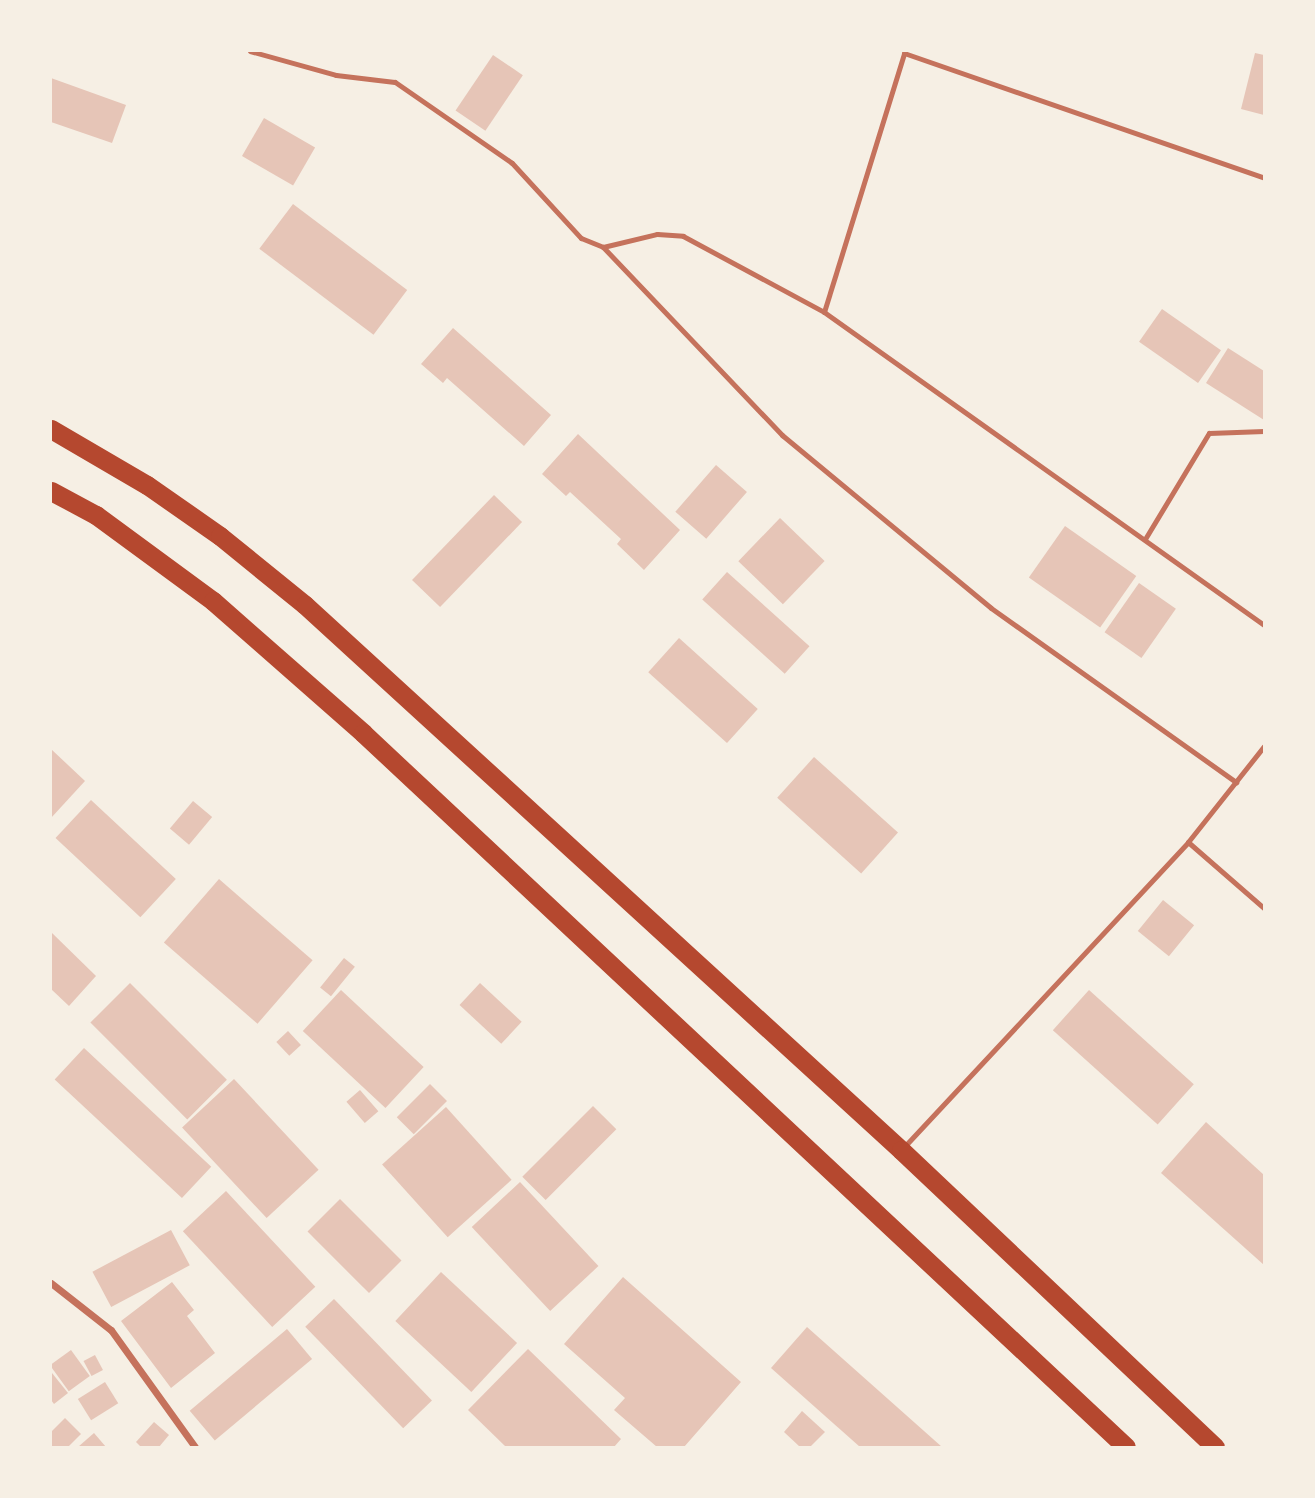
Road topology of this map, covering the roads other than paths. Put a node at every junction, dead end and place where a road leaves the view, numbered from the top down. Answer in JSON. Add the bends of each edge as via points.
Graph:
{"nodes":[{"id":1,"x":250,"y":51,"type":"edge"},
{"id":2,"x":904,"y":52,"type":"edge"},
{"id":3,"x":1264,"y":178,"type":"edge"},
{"id":4,"x":603,"y":247,"type":"junction"},
{"id":5,"x":824,"y":312,"type":"junction"},
{"id":6,"x":51,"y":429,"type":"edge"},
{"id":7,"x":1264,"y":431,"type":"edge"},
{"id":8,"x":51,"y":491,"type":"edge"},
{"id":9,"x":1146,"y":539,"type":"junction"},
{"id":10,"x":1264,"y":625,"type":"edge"},
{"id":11,"x":1264,"y":746,"type":"edge"},
{"id":12,"x":1236,"y":782,"type":"junction"},
{"id":13,"x":1188,"y":842,"type":"junction"},
{"id":14,"x":1264,"y":908,"type":"edge"},
{"id":15,"x":901,"y":1150,"type":"junction"},
{"id":16,"x":51,"y":1283,"type":"edge"},
{"id":17,"x":195,"y":1447,"type":"edge"},
{"id":18,"x":1126,"y":1447,"type":"edge"},
{"id":19,"x":1215,"y":1447,"type":"edge"}],
"edges":[{"from":1,"to":4,"type":"lane","via":[[336,75],[395,82],[512,163],[581,238]]},
{"from":2,"to":3,"type":"lane"},
{"from":2,"to":5,"type":"lane"},
{"from":4,"to":5,"type":"lane","via":[[657,234],[683,236]]},
{"from":4,"to":12,"type":"lane","via":[[782,435],[991,608]]},
{"from":5,"to":9,"type":"lane"},
{"from":6,"to":15,"type":"highway","via":[[158,492],[305,605]]},
{"from":7,"to":9,"type":"lane","via":[[1209,433]]},
{"from":8,"to":18,"type":"highway","via":[[96,515],[213,601],[363,733]]},
{"from":9,"to":10,"type":"lane"},
{"from":11,"to":12,"type":"lane"},
{"from":12,"to":13,"type":"lane"},
{"from":13,"to":14,"type":"lane"},
{"from":13,"to":15,"type":"lane"},
{"from":15,"to":19,"type":"highway"},
{"from":16,"to":17,"type":"street","via":[[111,1331]]}]}
